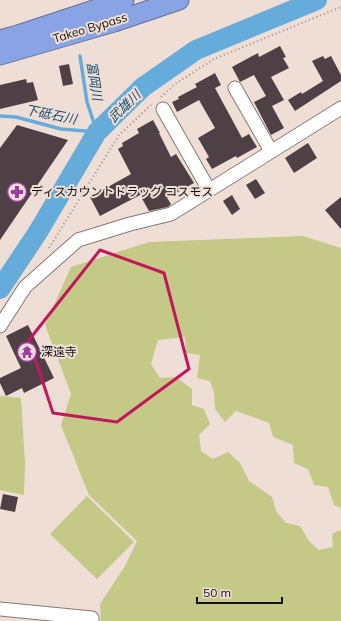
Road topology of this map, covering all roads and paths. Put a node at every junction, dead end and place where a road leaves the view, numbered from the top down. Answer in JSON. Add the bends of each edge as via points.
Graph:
{"nodes":[{"id":1,"x":124,"y":0,"type":"edge"},
{"id":2,"x":179,"y":0,"type":"edge"},
{"id":3,"x":0,"y":40,"type":"edge"},
{"id":4,"x":0,"y":55,"type":"edge"},
{"id":5,"x":235,"y":88,"type":"dead end"},
{"id":6,"x":341,"y":108,"type":"edge"},
{"id":7,"x":163,"y":109,"type":"dead end"},
{"id":8,"x":271,"y":151,"type":"junction"},
{"id":9,"x":209,"y":190,"type":"junction"},
{"id":10,"x":0,"y":326,"type":"edge"},
{"id":11,"x":0,"y":609,"type":"edge"},
{"id":12,"x":92,"y":621,"type":"edge"}],
"edges":[{"from":1,"to":3,"type":"highway","name":"Takeo Bypass"},
{"from":2,"to":4,"type":"highway","name":"Takeo Bypass"},
{"from":5,"to":8,"type":"street"},
{"from":6,"to":8,"type":"street"},
{"from":7,"to":9,"type":"street"},
{"from":8,"to":9,"type":"street"},
{"from":9,"to":10,"type":"street","via":[[171,214],[78,240],[25,287]]},
{"from":11,"to":12,"type":"street","via":[[92,618]]}]}
